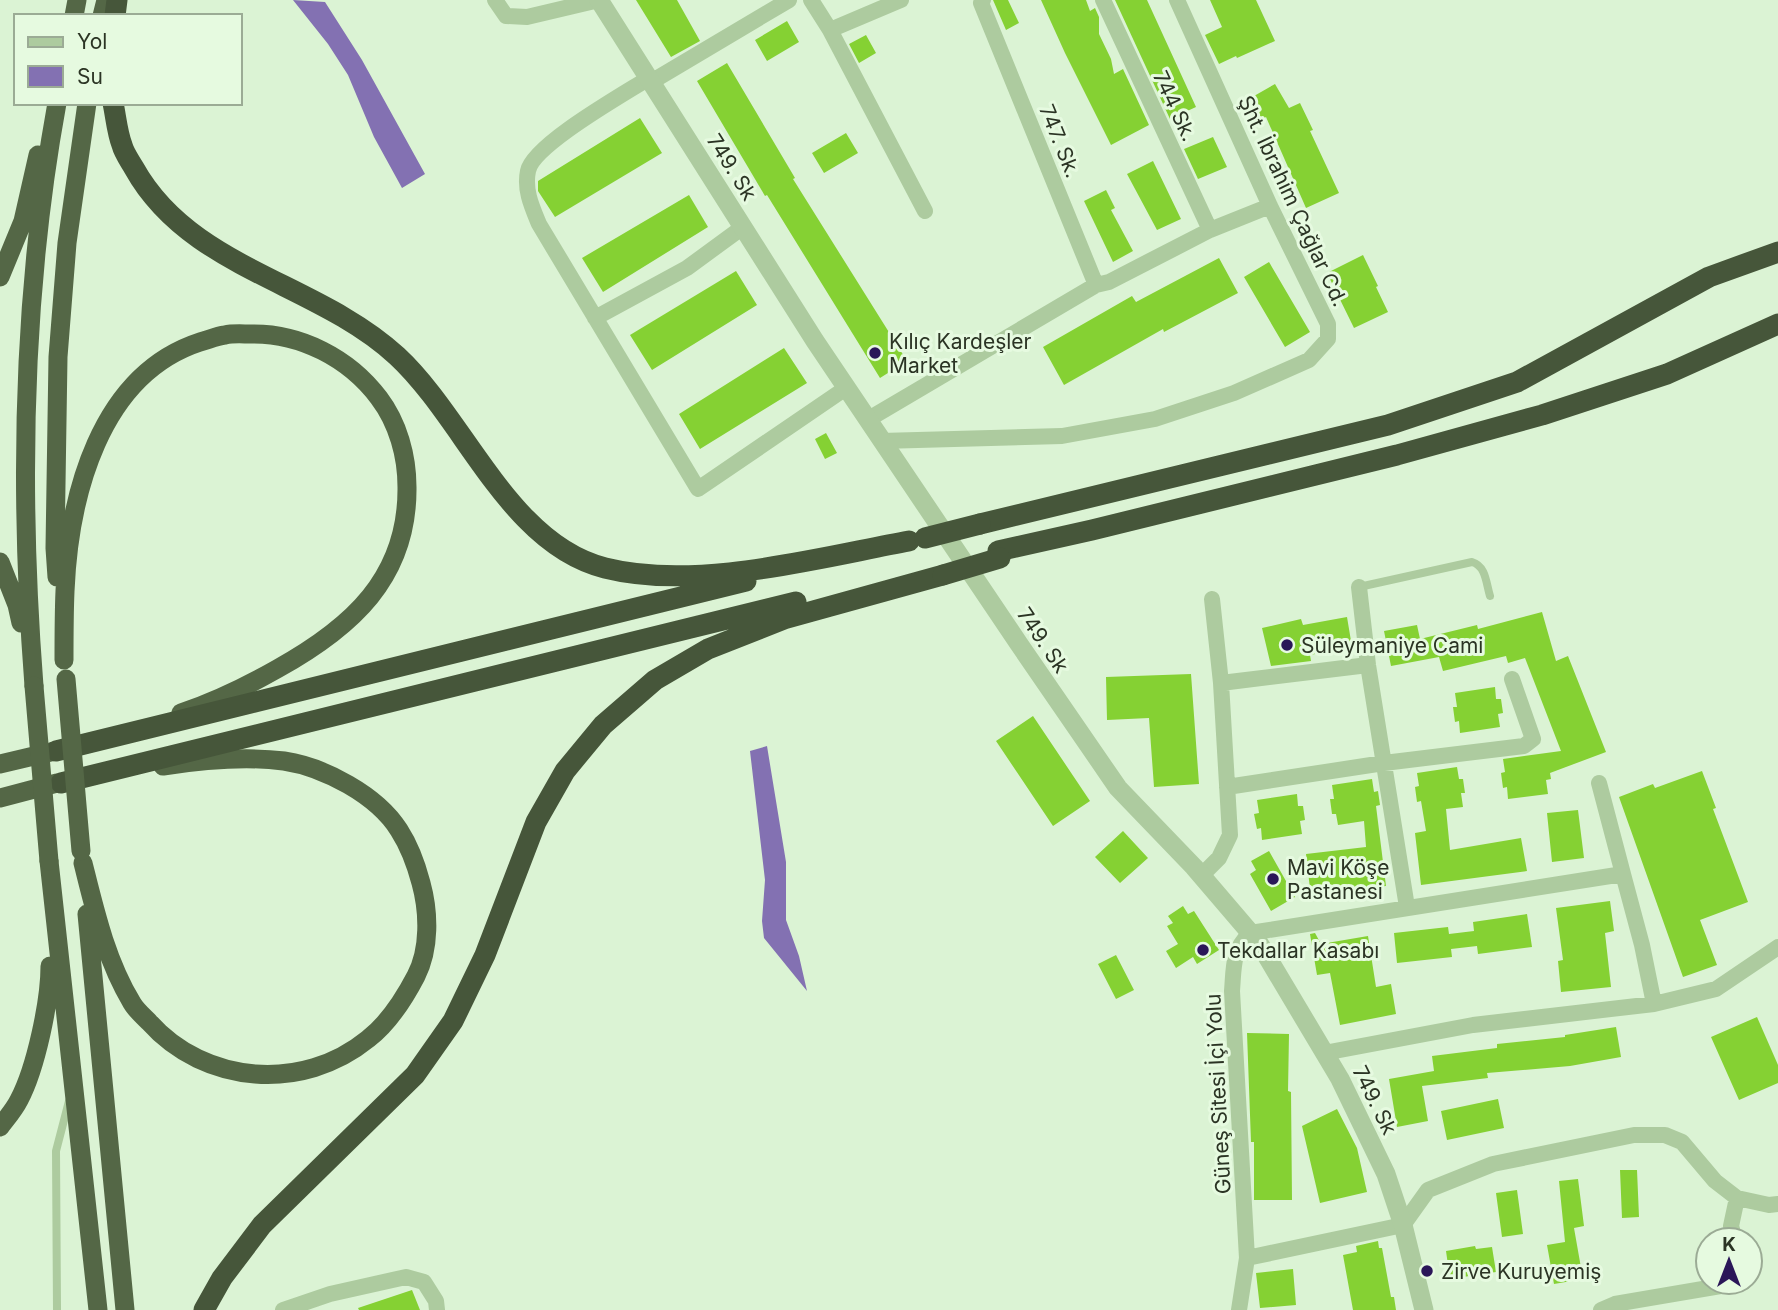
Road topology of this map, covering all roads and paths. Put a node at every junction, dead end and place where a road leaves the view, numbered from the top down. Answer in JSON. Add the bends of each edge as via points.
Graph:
{"nodes":[{"id":1,"x":495,"y":0,"type":"edge"},
{"id":2,"x":599,"y":0,"type":"edge"},
{"id":3,"x":789,"y":0,"type":"edge"},
{"id":4,"x":811,"y":0,"type":"edge"},
{"id":5,"x":901,"y":0,"type":"edge"},
{"id":6,"x":983,"y":0,"type":"edge"},
{"id":7,"x":1102,"y":0,"type":"edge"},
{"id":8,"x":1177,"y":0,"type":"edge"},
{"id":9,"x":830,"y":30,"type":"junction"},
{"id":10,"x":650,"y":80,"type":"junction"},
{"id":11,"x":51,"y":105,"type":"edge"},
{"id":12,"x":57,"y":105,"type":"edge"},
{"id":13,"x":87,"y":105,"type":"edge"},
{"id":14,"x":113,"y":105,"type":"edge"},
{"id":15,"x":1270,"y":206,"type":"junction"},
{"id":16,"x":925,"y":211,"type":"dead end"},
{"id":17,"x":743,"y":227,"type":"junction"},
{"id":18,"x":1210,"y":230,"type":"junction"},
{"id":19,"x":1778,"y":252,"type":"edge"},
{"id":20,"x":0,"y":277,"type":"edge"},
{"id":21,"x":1103,"y":283,"type":"junction"},
{"id":22,"x":595,"y":318,"type":"junction"},
{"id":23,"x":1778,"y":324,"type":"edge"},
{"id":24,"x":846,"y":388,"type":"junction"},
{"id":25,"x":867,"y":420,"type":"junction"},
{"id":26,"x":881,"y":441,"type":"junction"},
{"id":27,"x":917,"y":539,"type":"junction"},
{"id":28,"x":0,"y":562,"type":"edge"},
{"id":29,"x":942,"y":570,"type":"junction"},
{"id":30,"x":1359,"y":587,"type":"joint"},
{"id":31,"x":1490,"y":596,"type":"dead end"},
{"id":32,"x":1212,"y":599,"type":"dead end"},
{"id":33,"x":1368,"y":665,"type":"junction"},
{"id":34,"x":65,"y":670,"type":"junction"},
{"id":35,"x":34,"y":679,"type":"junction"},
{"id":36,"x":1512,"y":679,"type":"dead end"},
{"id":37,"x":1221,"y":683,"type":"junction"},
{"id":38,"x":56,"y":751,"type":"junction"},
{"id":39,"x":0,"y":757,"type":"edge"},
{"id":40,"x":1384,"y":763,"type":"junction"},
{"id":41,"x":0,"y":764,"type":"edge"},
{"id":42,"x":61,"y":783,"type":"junction"},
{"id":43,"x":1599,"y":783,"type":"dead end"},
{"id":44,"x":1227,"y":787,"type":"junction"},
{"id":45,"x":0,"y":799,"type":"edge"},
{"id":46,"x":82,"y":857,"type":"junction"},
{"id":47,"x":50,"y":869,"type":"junction"},
{"id":48,"x":1623,"y":874,"type":"junction"},
{"id":49,"x":1201,"y":876,"type":"junction"},
{"id":50,"x":1407,"y":907,"type":"junction"},
{"id":51,"x":1250,"y":933,"type":"junction"},
{"id":52,"x":1778,"y":947,"type":"edge"},
{"id":53,"x":1654,"y":1004,"type":"junction"},
{"id":54,"x":1324,"y":1053,"type":"junction"},
{"id":55,"x":73,"y":1083,"type":"junction"},
{"id":56,"x":0,"y":1128,"type":"edge"},
{"id":57,"x":1737,"y":1198,"type":"junction"},
{"id":58,"x":1778,"y":1204,"type":"edge"},
{"id":59,"x":1403,"y":1225,"type":"junction"},
{"id":60,"x":1731,"y":1226,"type":"edge"},
{"id":61,"x":1247,"y":1258,"type":"junction"},
{"id":62,"x":1694,"y":1291,"type":"edge"},
{"id":63,"x":57,"y":1310,"type":"edge"},
{"id":64,"x":97,"y":1310,"type":"edge"},
{"id":65,"x":125,"y":1310,"type":"edge"},
{"id":66,"x":204,"y":1310,"type":"edge"},
{"id":67,"x":283,"y":1310,"type":"edge"},
{"id":68,"x":437,"y":1310,"type":"edge"},
{"id":69,"x":1238,"y":1310,"type":"edge"},
{"id":70,"x":1424,"y":1310,"type":"edge"},
{"id":71,"x":1601,"y":1310,"type":"edge"}],
"edges":[{"from":1,"to":2,"type":"street","via":[[506,16],[527,18]]},
{"from":2,"to":10,"type":"street","name":"749. Sk"},
{"from":3,"to":10,"type":"street"},
{"from":4,"to":9,"type":"street"},
{"from":5,"to":9,"type":"street"},
{"from":6,"to":21,"type":"street","name":"747. Sk."},
{"from":7,"to":18,"type":"street","name":"744 Sk."},
{"from":8,"to":15,"type":"street","name":"Şht. İbrahim Çağlar Cd."},
{"from":9,"to":16,"type":"street"},
{"from":10,"to":17,"type":"street","name":"749. Sk"},
{"from":10,"to":22,"type":"street","via":[[546,146],[528,169],[528,196],[539,224]]},
{"from":11,"to":20,"type":"highway","via":[[23,221]]},
{"from":12,"to":35,"type":"highway","via":[[28,354],[26,539]]},
{"from":13,"to":34,"type":"highway","via":[[67,243],[58,357],[55,548]]},
{"from":14,"to":27,"type":"highway","via":[[122,146],[144,185],[174,220],[217,252],[356,325],[398,357],[432,395],[502,492],[536,530],[568,551],[603,568],[647,576],[698,576]]},
{"from":15,"to":18,"type":"street"},
{"from":15,"to":26,"type":"street","name":"Şht. İbrahim Çağlar Cd.","via":[[1328,324],[1328,339],[1309,360],[1234,393],[1129,424],[1062,436]]},
{"from":17,"to":22,"type":"street","via":[[687,268]]},
{"from":17,"to":24,"type":"street","name":"749. Sk"},
{"from":18,"to":21,"type":"street"},
{"from":19,"to":27,"type":"highway","bridge":true,"via":[[1709,277],[1517,382],[1388,425]]},
{"from":21,"to":25,"type":"street"},
{"from":22,"to":24,"type":"street","via":[[698,489]]},
{"from":23,"to":29,"type":"highway","via":[[1667,374],[1542,415]]},
{"from":24,"to":25,"type":"street","name":"749. Sk"},
{"from":25,"to":26,"type":"street","name":"749. Sk"},
{"from":26,"to":49,"type":"street","name":"749. Sk","via":[[1118,788]]},
{"from":27,"to":38,"type":"highway"},
{"from":28,"to":35,"type":"highway","via":[[17,605]]},
{"from":29,"to":42,"type":"highway"},
{"from":29,"to":66,"type":"highway","via":[[784,618],[708,649],[655,680],[603,725],[565,771],[536,822],[485,955],[453,1021],[415,1075],[262,1225]]},
{"from":30,"to":31,"type":"lane","via":[[1472,562],[1483,570]]},
{"from":30,"to":33,"type":"street"},
{"from":32,"to":37,"type":"street"},
{"from":33,"to":37,"type":"street"},
{"from":33,"to":40,"type":"street"},
{"from":34,"to":38,"type":"highway","via":[[65,590],[87,465],[107,420],[139,378],[179,349],[224,335],[271,334],[318,348],[351,369],[379,398],[398,432],[407,470],[408,510],[399,547],[381,583],[353,617],[315,648],[252,683],[186,711]]},
{"from":34,"to":46,"type":"highway","bridge":true},
{"from":35,"to":47,"type":"highway","bridge":true},
{"from":36,"to":40,"type":"street","via":[[1534,739],[1524,746]]},
{"from":37,"to":44,"type":"street"},
{"from":38,"to":39,"type":"highway"},
{"from":38,"to":41,"type":"highway"},
{"from":40,"to":44,"type":"street"},
{"from":40,"to":50,"type":"street"},
{"from":42,"to":45,"type":"highway"},
{"from":42,"to":46,"type":"highway","via":[[237,759],[285,761],[326,773],[367,796],[398,828],[415,860],[426,900],[426,939],[418,974],[370,1039],[340,1058],[306,1070],[265,1076],[224,1069],[187,1055],[132,1004],[97,921]]},
{"from":43,"to":48,"type":"street"},
{"from":44,"to":49,"type":"street","via":[[1230,835],[1219,858]]},
{"from":46,"to":65,"type":"highway"},
{"from":47,"to":55,"type":"highway"},
{"from":47,"to":56,"type":"highway","via":[[50,988],[19,1100]]},
{"from":48,"to":50,"type":"street"},
{"from":48,"to":53,"type":"street"},
{"from":49,"to":51,"type":"street","name":"749. Sk"},
{"from":50,"to":51,"type":"street"},
{"from":51,"to":54,"type":"street","name":"749. Sk"},
{"from":51,"to":61,"type":"street","name":"Güneş Sitesi İçi Yolu","via":[[1239,943],[1232,991]]},
{"from":52,"to":53,"type":"street","via":[[1716,989]]},
{"from":53,"to":54,"type":"street","via":[[1473,1025]]},
{"from":54,"to":59,"type":"street","name":"749. Sk","via":[[1386,1174]]},
{"from":55,"to":63,"type":"lane","via":[[56,1151]]},
{"from":55,"to":64,"type":"highway"},
{"from":57,"to":58,"type":"street"},
{"from":57,"to":59,"type":"street","via":[[1715,1181],[1682,1142],[1665,1135],[1634,1135],[1493,1164],[1428,1190]]},
{"from":57,"to":60,"type":"street"},
{"from":59,"to":61,"type":"street"},
{"from":59,"to":70,"type":"street","name":"749. Sk"},
{"from":61,"to":69,"type":"street","name":"Güneş Sitesi İçi Yolu"},
{"from":62,"to":71,"type":"street"},
{"from":67,"to":68,"type":"street","via":[[406,1277],[424,1282]]}]}
